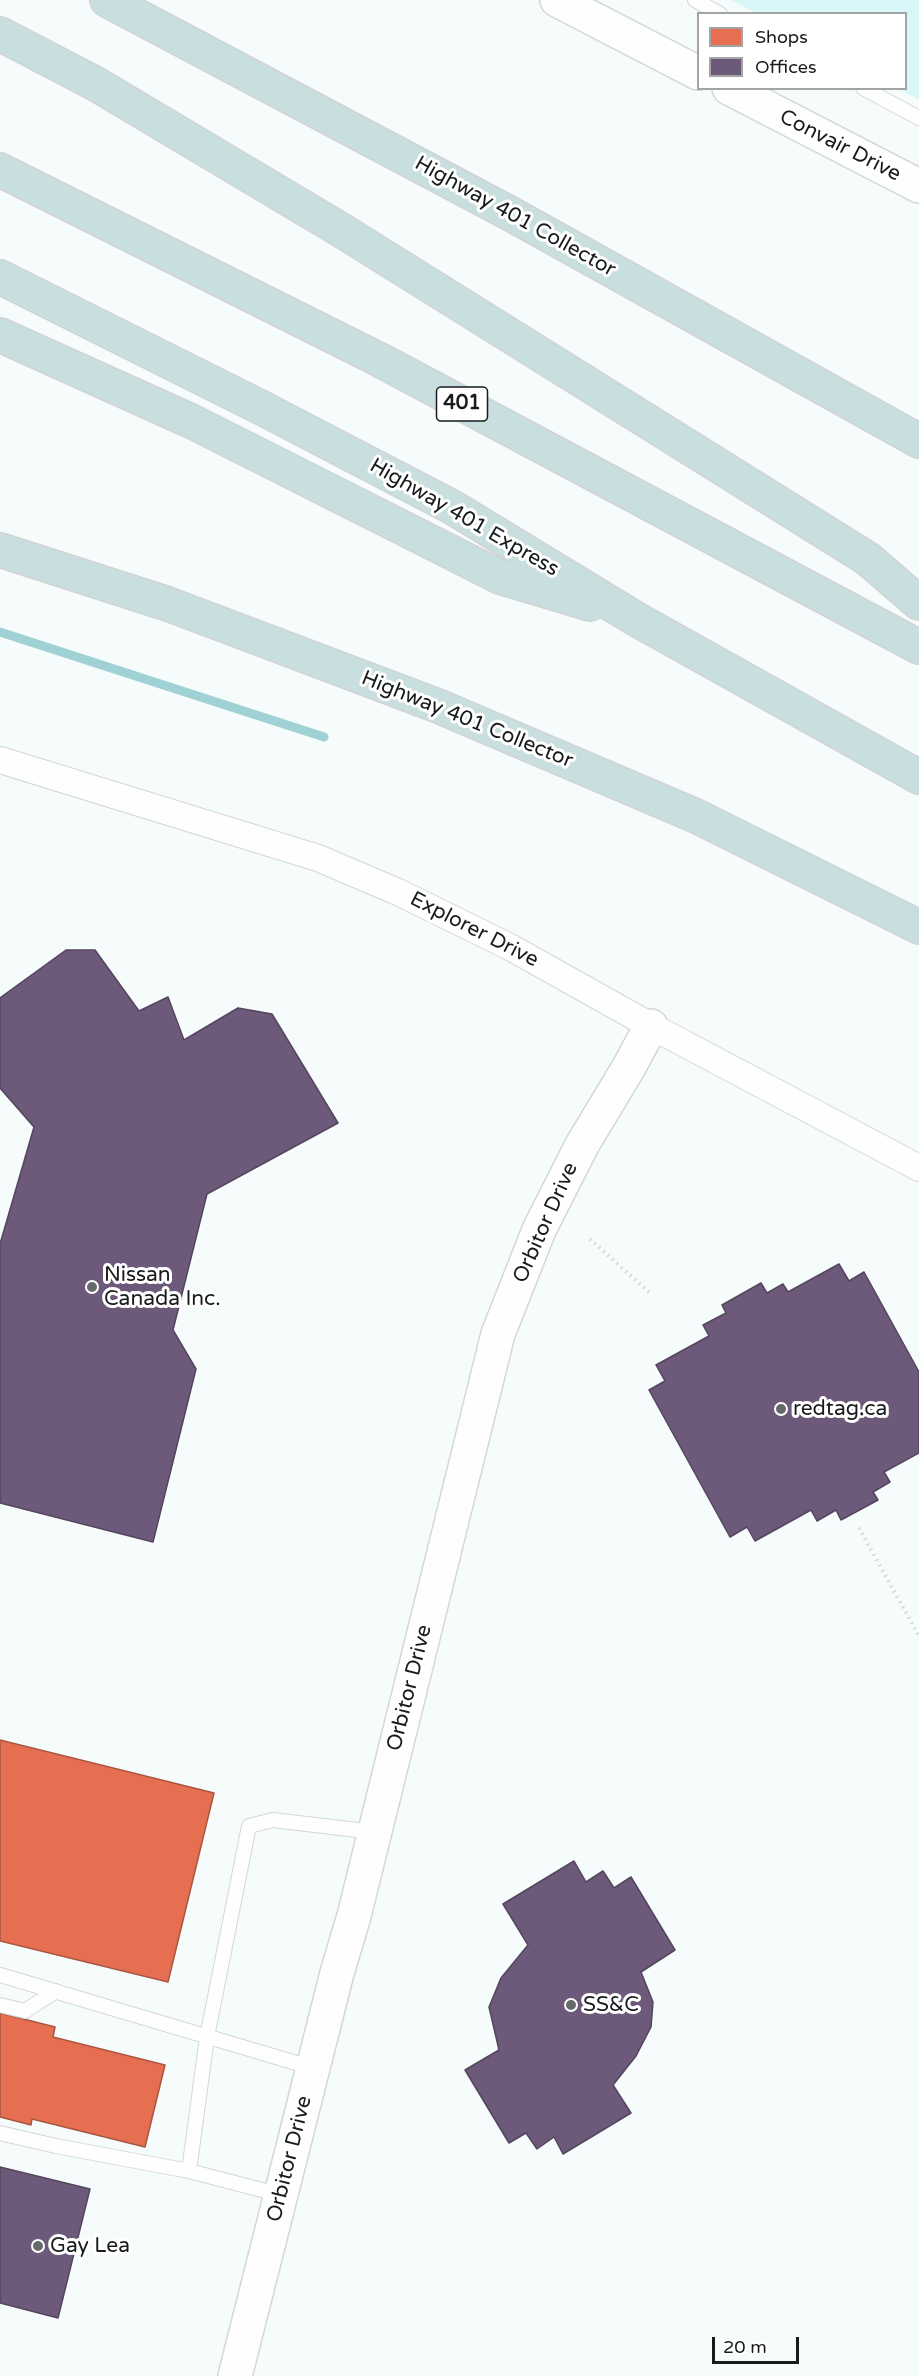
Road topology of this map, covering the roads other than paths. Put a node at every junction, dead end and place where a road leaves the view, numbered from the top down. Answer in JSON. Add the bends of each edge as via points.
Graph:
{"nodes":[{"id":1,"x":107,"y":0,"type":"edge"},
{"id":2,"x":557,"y":0,"type":"edge"},
{"id":3,"x":694,"y":0,"type":"edge"},
{"id":4,"x":716,"y":12,"type":"edge"},
{"id":5,"x":0,"y":34,"type":"edge"},
{"id":6,"x":697,"y":72,"type":"edge"},
{"id":7,"x":733,"y":90,"type":"edge"},
{"id":8,"x":867,"y":90,"type":"edge"},
{"id":9,"x":919,"y":118,"type":"edge"},
{"id":10,"x":0,"y":170,"type":"edge"},
{"id":11,"x":919,"y":186,"type":"edge"},
{"id":12,"x":0,"y":277,"type":"edge"},
{"id":13,"x":0,"y":335,"type":"edge"},
{"id":14,"x":919,"y":441,"type":"edge"},
{"id":15,"x":0,"y":550,"type":"edge"},
{"id":16,"x":919,"y":603,"type":"edge"},
{"id":17,"x":636,"y":619,"type":"junction"},
{"id":18,"x":919,"y":648,"type":"edge"},
{"id":19,"x":0,"y":760,"type":"edge"},
{"id":20,"x":919,"y":777,"type":"edge"},
{"id":21,"x":919,"y":927,"type":"edge"},
{"id":22,"x":651,"y":1026,"type":"junction"},
{"id":23,"x":919,"y":1168,"type":"edge"},
{"id":24,"x":375,"y":1832,"type":"junction"},
{"id":25,"x":0,"y":1975,"type":"edge"},
{"id":26,"x":56,"y":1992,"type":"junction"},
{"id":27,"x":0,"y":2005,"type":"edge"},
{"id":28,"x":207,"y":2037,"type":"junction"},
{"id":29,"x":313,"y":2068,"type":"junction"},
{"id":30,"x":0,"y":2133,"type":"edge"},
{"id":31,"x":189,"y":2171,"type":"junction"},
{"id":32,"x":281,"y":2195,"type":"junction"},
{"id":33,"x":235,"y":2376,"type":"edge"}],
"edges":[{"from":1,"to":14,"type":"highway","name":"Highway 401 Collector","via":[[511,214]]},
{"from":2,"to":6,"type":"street"},
{"from":3,"to":4,"type":"lane"},
{"from":5,"to":16,"type":"highway","via":[[96,84],[341,230],[868,559]]},
{"from":7,"to":11,"type":"street","name":"Convair Drive"},
{"from":8,"to":9,"type":"lane"},
{"from":10,"to":18,"type":"highway","number":"401","via":[[380,360]]},
{"from":12,"to":17,"type":"highway","name":"Highway 401 Express","via":[[452,507]]},
{"from":13,"to":17,"type":"highway","via":[[193,422],[500,577]]},
{"from":15,"to":21,"type":"highway","name":"Highway 401 Collector","via":[[168,604],[438,706],[696,816]]},
{"from":17,"to":20,"type":"highway","name":"Highway 401 Express"},
{"from":19,"to":22,"type":"street","name":"Explorer Drive","via":[[318,858],[510,947]]},
{"from":22,"to":23,"type":"street","name":"Explorer Drive"},
{"from":22,"to":24,"type":"street","name":"Orbitor Drive","via":[[582,1145],[539,1230],[498,1334]]},
{"from":24,"to":28,"type":"lane","via":[[273,1820],[249,1826]]},
{"from":24,"to":29,"type":"street","name":"Orbitor Drive"},
{"from":25,"to":26,"type":"lane"},
{"from":26,"to":27,"type":"lane","via":[[25,2011]]},
{"from":26,"to":28,"type":"lane"},
{"from":28,"to":29,"type":"lane"},
{"from":28,"to":31,"type":"lane"},
{"from":29,"to":32,"type":"street","name":"Orbitor Drive"},
{"from":30,"to":31,"type":"lane"},
{"from":31,"to":32,"type":"lane"},
{"from":32,"to":33,"type":"street","name":"Orbitor Drive"}]}
